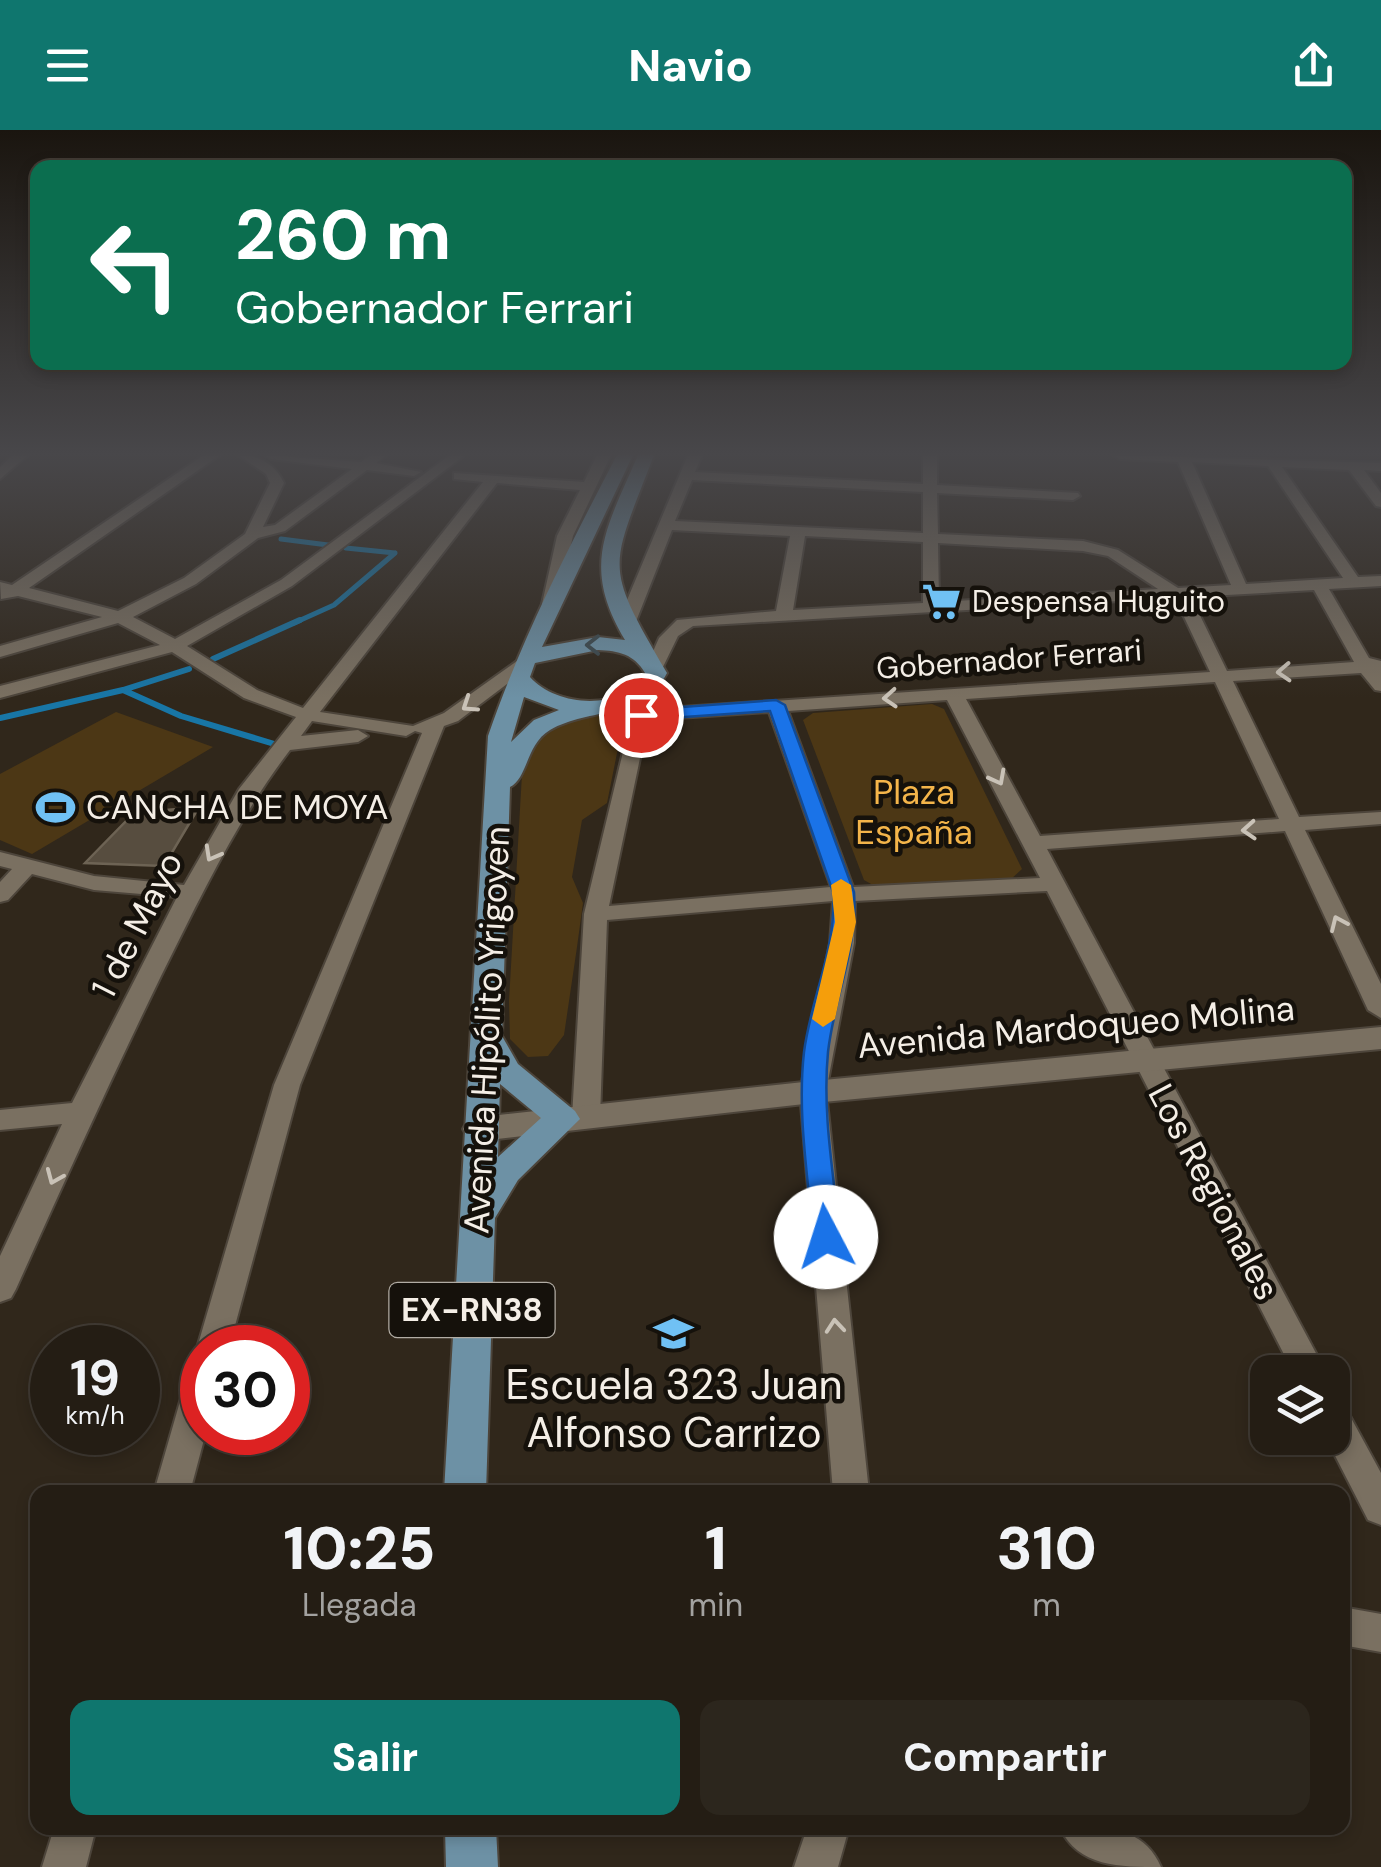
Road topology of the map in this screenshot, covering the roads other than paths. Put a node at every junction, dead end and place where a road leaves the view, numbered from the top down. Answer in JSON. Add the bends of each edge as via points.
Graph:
{"nodes":[{"id":1,"x":91,"y":536,"type":"edge"},
{"id":2,"x":252,"y":536,"type":"edge"},
{"id":3,"x":349,"y":536,"type":"edge"},
{"id":4,"x":448,"y":536,"type":"edge"},
{"id":5,"x":565,"y":536,"type":"edge"},
{"id":6,"x":584,"y":536,"type":"edge"},
{"id":7,"x":615,"y":536,"type":"edge"},
{"id":8,"x":663,"y":536,"type":"edge"},
{"id":9,"x":797,"y":536,"type":"edge"},
{"id":10,"x":887,"y":536,"type":"edge"},
{"id":11,"x":1218,"y":536,"type":"edge"},
{"id":12,"x":1322,"y":536,"type":"edge"},
{"id":13,"x":929,"y":538,"type":"junction"},
{"id":14,"x":1381,"y":581,"type":"edge"},
{"id":15,"x":1354,"y":583,"type":"junction"},
{"id":16,"x":1319,"y":585,"type":"junction"},
{"id":17,"x":1242,"y":590,"type":"junction"},
{"id":18,"x":5,"y":593,"type":"edge"},
{"id":19,"x":1174,"y":594,"type":"junction"},
{"id":20,"x":550,"y":604,"type":"junction"},
{"id":21,"x":932,"y":608,"type":"junction"},
{"id":22,"x":784,"y":616,"type":"junction"},
{"id":23,"x":119,"y":618,"type":"junction"},
{"id":24,"x":626,"y":624,"type":"junction"},
{"id":25,"x":176,"y":645,"type":"junction"},
{"id":26,"x":0,"y":652,"type":"edge"},
{"id":27,"x":652,"y":664,"type":"junction"},
{"id":28,"x":1375,"y":666,"type":"edge"},
{"id":29,"x":523,"y":668,"type":"junction"},
{"id":30,"x":1223,"y":675,"type":"junction"},
{"id":31,"x":1381,"y":686,"type":"edge"},
{"id":32,"x":0,"y":692,"type":"edge"},
{"id":33,"x":950,"y":694,"type":"junction"},
{"id":34,"x":643,"y":703,"type":"junction"},
{"id":35,"x":776,"y":705,"type":"junction"},
{"id":36,"x":599,"y":706,"type":"junction"},
{"id":37,"x":307,"y":717,"type":"junction"},
{"id":38,"x":436,"y":722,"type":"junction"},
{"id":39,"x":406,"y":730,"type":"junction"},
{"id":40,"x":282,"y":746,"type":"junction"},
{"id":41,"x":500,"y":807,"type":"junction"},
{"id":42,"x":1381,"y":818,"type":"edge"},
{"id":43,"x":1294,"y":824,"type":"junction"},
{"id":44,"x":1032,"y":844,"type":"junction"},
{"id":45,"x":0,"y":859,"type":"edge"},
{"id":46,"x":25,"y":868,"type":"junction"},
{"id":47,"x":1054,"y":884,"type":"junction"},
{"id":48,"x":191,"y":892,"type":"junction"},
{"id":49,"x":844,"y":892,"type":"junction"},
{"id":50,"x":0,"y":896,"type":"edge"},
{"id":51,"x":596,"y":914,"type":"junction"},
{"id":52,"x":1381,"y":1010,"type":"edge"},
{"id":53,"x":1381,"y":1038,"type":"edge"},
{"id":54,"x":488,"y":1039,"type":"junction"},
{"id":55,"x":1145,"y":1060,"type":"junction"},
{"id":56,"x":812,"y":1092,"type":"junction"},
{"id":57,"x":81,"y":1112,"type":"junction"},
{"id":58,"x":574,"y":1118,"type":"junction"},
{"id":59,"x":0,"y":1120,"type":"edge"},
{"id":60,"x":480,"y":1128,"type":"junction"},
{"id":61,"x":476,"y":1225,"type":"junction"},
{"id":62,"x":0,"y":1288,"type":"edge"},
{"id":63,"x":219,"y":1325,"type":"edge"},
{"id":64,"x":1301,"y":1355,"type":"edge"},
{"id":65,"x":1350,"y":1450,"type":"edge"},
{"id":66,"x":182,"y":1455,"type":"edge"},
{"id":67,"x":174,"y":1485,"type":"edge"},
{"id":68,"x":464,"y":1485,"type":"edge"},
{"id":69,"x":850,"y":1485,"type":"edge"},
{"id":70,"x":1381,"y":1508,"type":"edge"},
{"id":71,"x":1350,"y":1627,"type":"edge"},
{"id":72,"x":1381,"y":1633,"type":"edge"},
{"id":73,"x":73,"y":1835,"type":"edge"},
{"id":74,"x":471,"y":1835,"type":"edge"},
{"id":75,"x":826,"y":1835,"type":"edge"},
{"id":76,"x":1091,"y":1835,"type":"edge"},
{"id":77,"x":64,"y":1867,"type":"edge"},
{"id":78,"x":472,"y":1867,"type":"edge"},
{"id":79,"x":816,"y":1867,"type":"edge"},
{"id":80,"x":1139,"y":1867,"type":"edge"}],
"edges":[{"from":1,"to":18,"type":"street"},
{"from":2,"to":23,"type":"street","via":[[190,581]]},
{"from":3,"to":25,"type":"street"},
{"from":4,"to":37,"type":"street","name":"1 de Mayo"},
{"from":5,"to":20,"type":"street"},
{"from":6,"to":20,"type":"main road","name":"Avenida Hipólito Yrigoyen","number":"EX-RN38"},
{"from":7,"to":24,"type":"main road","via":[[608,554]]},
{"from":8,"to":24,"type":"street"},
{"from":9,"to":22,"type":"street"},
{"from":10,"to":13,"type":"street"},
{"from":11,"to":17,"type":"street"},
{"from":12,"to":15,"type":"street"},
{"from":13,"to":19,"type":"street","via":[[1084,546],[1124,558]]},
{"from":13,"to":21,"type":"street"},
{"from":14,"to":15,"type":"street"},
{"from":15,"to":16,"type":"street"},
{"from":16,"to":17,"type":"street"},
{"from":16,"to":28,"type":"street"},
{"from":17,"to":19,"type":"street"},
{"from":18,"to":23,"type":"street"},
{"from":19,"to":21,"type":"street"},
{"from":19,"to":30,"type":"street","via":[[1184,599]]},
{"from":20,"to":29,"type":"main road","name":"Avenida Hipólito Yrigoyen","number":"EX-RN38"},
{"from":21,"to":22,"type":"street"},
{"from":22,"to":27,"type":"street","via":[[678,624]]},
{"from":23,"to":25,"type":"street"},
{"from":23,"to":26,"type":"street"},
{"from":24,"to":27,"type":"main road"},
{"from":25,"to":32,"type":"street"},
{"from":25,"to":37,"type":"street","via":[[232,684]]},
{"from":27,"to":29,"type":"main road","one_way":true,"via":[[638,652],[603,644],[562,646]]},
{"from":27,"to":34,"type":"main road","via":[[655,679]]},
{"from":28,"to":30,"type":"street","name":"Gobernador Ferrari","one_way":true},
{"from":28,"to":31,"type":"street"},
{"from":29,"to":36,"type":"main road","number":"EX-RN38","via":[[543,699]]},
{"from":29,"to":38,"type":"street","one_way":true},
{"from":29,"to":41,"type":"main road","name":"Avenida Hipólito Yrigoyen","number":"EX-RN38","via":[[500,736]]},
{"from":30,"to":33,"type":"street","name":"Gobernador Ferrari"},
{"from":30,"to":43,"type":"street"},
{"from":33,"to":35,"type":"street","name":"Gobernador Ferrari","one_way":true},
{"from":33,"to":44,"type":"street","name":"Los Regionales","one_way":true},
{"from":34,"to":35,"type":"street","name":"Gobernador Ferrari"},
{"from":34,"to":36,"type":"main road","number":"EX-RN38"},
{"from":34,"to":51,"type":"street"},
{"from":35,"to":49,"type":"street"},
{"from":36,"to":41,"type":"main road","name":"Avenida Hipólito Yrigoyen","number":"EX-RN38","via":[[537,726],[522,738]]},
{"from":37,"to":39,"type":"street"},
{"from":37,"to":40,"type":"street","name":"1 de Mayo"},
{"from":38,"to":39,"type":"street"},
{"from":38,"to":63,"type":"street","via":[[287,1085]]},
{"from":39,"to":40,"type":"street"},
{"from":40,"to":48,"type":"street","name":"1 de Mayo","one_way":true,"via":[[248,789]]},
{"from":41,"to":54,"type":"main road","name":"Avenida Hipólito Yrigoyen","number":"EX-RN38"},
{"from":42,"to":43,"type":"street"},
{"from":43,"to":44,"type":"street","one_way":true},
{"from":52,"to":43,"type":"street","one_way":true},
{"from":44,"to":47,"type":"street","name":"Los Regionales"},
{"from":45,"to":46,"type":"street"},
{"from":46,"to":48,"type":"street"},
{"from":46,"to":50,"type":"street"},
{"from":47,"to":49,"type":"street"},
{"from":47,"to":55,"type":"street","name":"Los Regionales"},
{"from":48,"to":57,"type":"street","name":"1 de Mayo"},
{"from":49,"to":51,"type":"street"},
{"from":49,"to":56,"type":"street","via":[[846,922]]},
{"from":51,"to":58,"type":"street"},
{"from":53,"to":55,"type":"street","name":"Avenida Mardoqueo Molina"},
{"from":54,"to":58,"type":"main road","via":[[507,1072]]},
{"from":54,"to":60,"type":"main road","name":"Avenida Hipólito Yrigoyen","number":"EX-RN38"},
{"from":55,"to":56,"type":"street","name":"Avenida Mardoqueo Molina"},
{"from":55,"to":64,"type":"street","name":"Los Regionales"},
{"from":56,"to":58,"type":"street","name":"Avenida Mardoqueo Molina"},
{"from":69,"to":56,"type":"street","one_way":true},
{"from":57,"to":59,"type":"street"},
{"from":57,"to":62,"type":"street","name":"1 de Mayo","one_way":true},
{"from":58,"to":60,"type":"street","name":"Avenida Mardoqueo Molina"},
{"from":58,"to":61,"type":"main road","via":[[523,1148],[492,1184]]},
{"from":60,"to":61,"type":"main road","name":"Avenida Hipólito Yrigoyen","number":"EX-RN38"},
{"from":61,"to":68,"type":"main road","name":"Avenida Hipólito Yrigoyen","number":"EX-RN38"},
{"from":65,"to":70,"type":"street"},
{"from":66,"to":67,"type":"street"},
{"from":71,"to":72,"type":"street"},
{"from":73,"to":77,"type":"street"},
{"from":74,"to":78,"type":"main road"},
{"from":75,"to":79,"type":"street"},
{"from":76,"to":80,"type":"street"}]}
